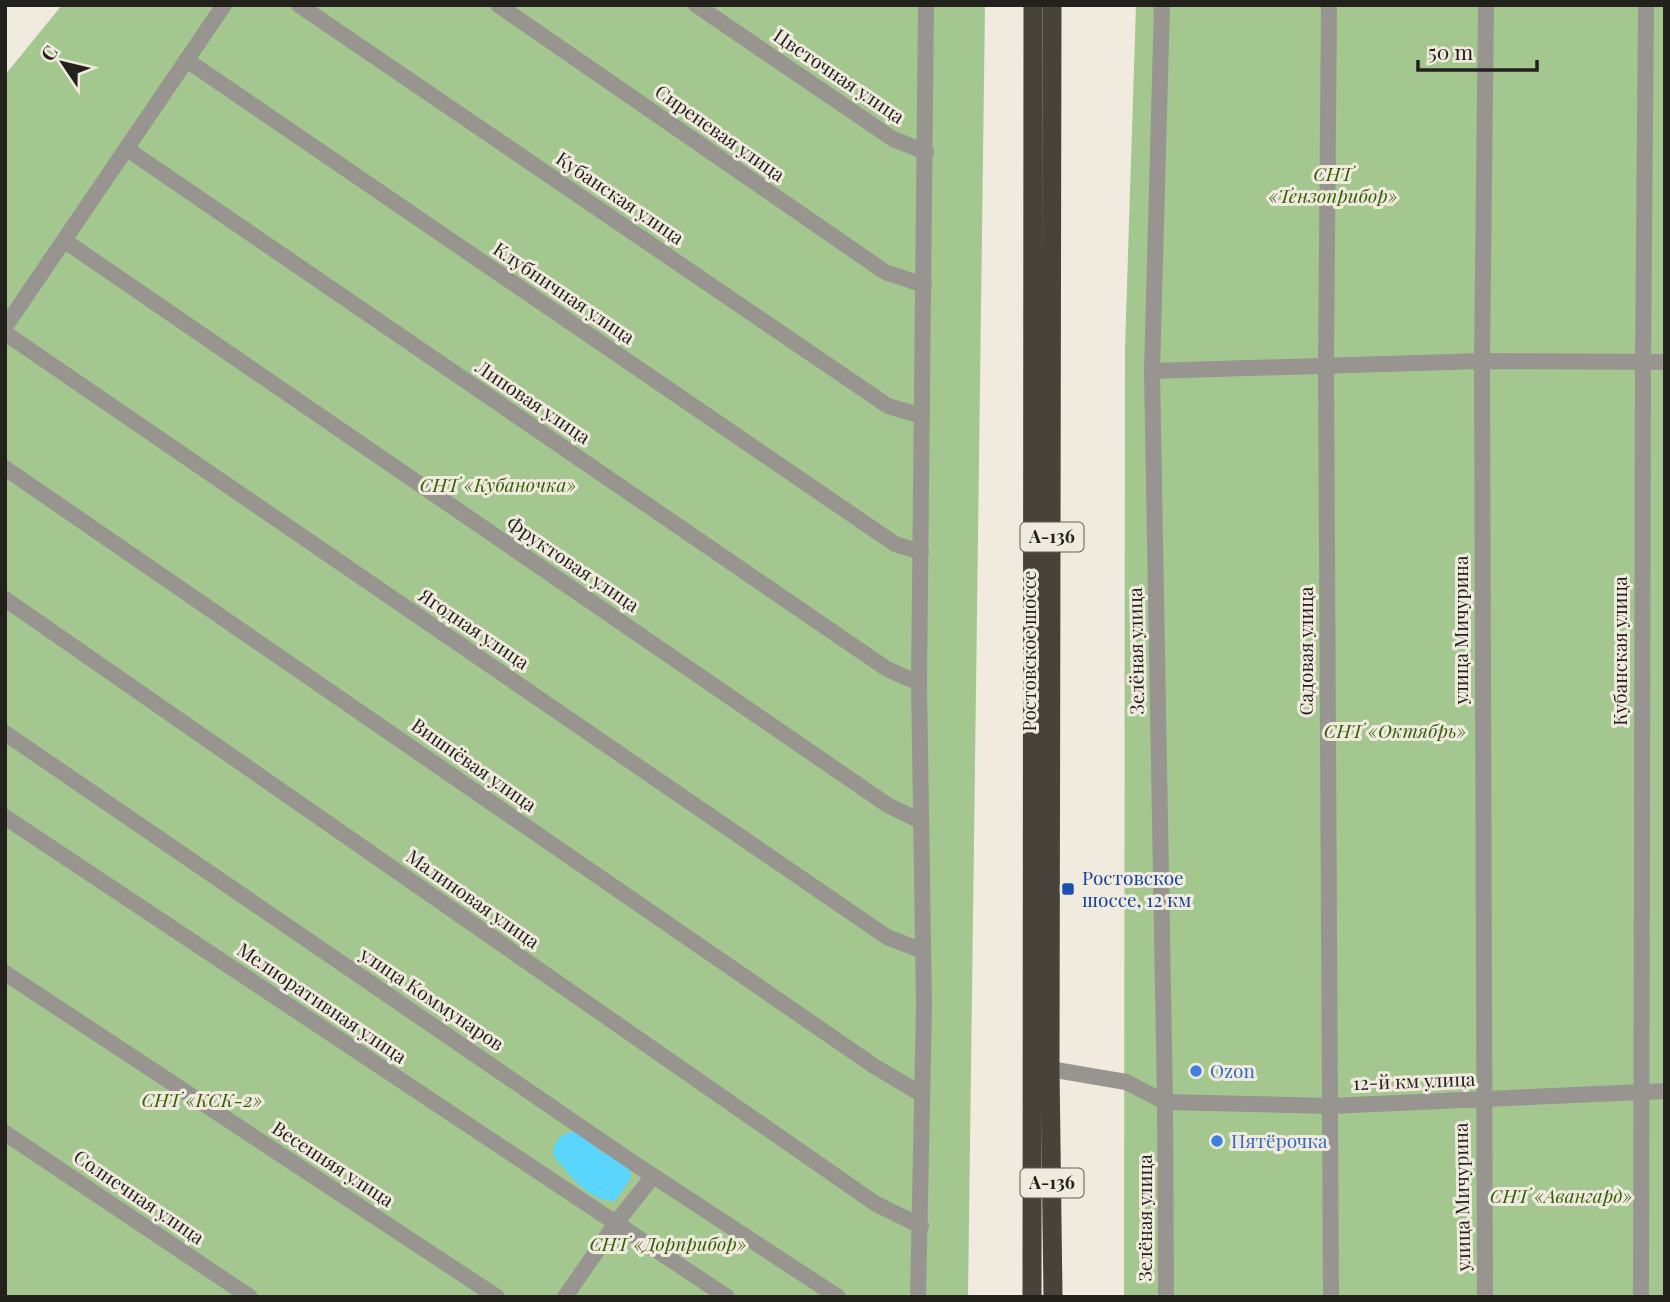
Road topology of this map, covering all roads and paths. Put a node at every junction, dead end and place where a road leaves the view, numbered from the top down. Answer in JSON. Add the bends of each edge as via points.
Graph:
{"nodes":[{"id":1,"x":224,"y":5,"type":"edge"},
{"id":2,"x":299,"y":5,"type":"edge"},
{"id":3,"x":498,"y":5,"type":"edge"},
{"id":4,"x":696,"y":5,"type":"edge"},
{"id":5,"x":926,"y":5,"type":"edge"},
{"id":6,"x":1033,"y":5,"type":"edge"},
{"id":7,"x":1052,"y":5,"type":"edge"},
{"id":8,"x":1162,"y":5,"type":"edge"},
{"id":9,"x":1329,"y":5,"type":"edge"},
{"id":10,"x":1486,"y":5,"type":"edge"},
{"id":11,"x":1646,"y":5,"type":"edge"},
{"id":12,"x":188,"y":61,"type":"junction"},
{"id":13,"x":127,"y":149,"type":"junction"},
{"id":14,"x":926,"y":152,"type":"junction"},
{"id":15,"x":65,"y":241,"type":"junction"},
{"id":16,"x":924,"y":285,"type":"junction"},
{"id":17,"x":5,"y":327,"type":"edge"},
{"id":18,"x":5,"y":333,"type":"edge"},
{"id":19,"x":1482,"y":361,"type":"junction"},
{"id":20,"x":1643,"y":362,"type":"junction"},
{"id":21,"x":1665,"y":362,"type":"edge"},
{"id":22,"x":1326,"y":365,"type":"junction"},
{"id":23,"x":1152,"y":371,"type":"junction"},
{"id":24,"x":922,"y":416,"type":"junction"},
{"id":25,"x":5,"y":468,"type":"edge"},
{"id":26,"x":921,"y":552,"type":"junction"},
{"id":27,"x":5,"y":599,"type":"edge"},
{"id":28,"x":919,"y":683,"type":"junction"},
{"id":29,"x":5,"y":733,"type":"edge"},
{"id":30,"x":5,"y":817,"type":"edge"},
{"id":31,"x":921,"y":821,"type":"junction"},
{"id":32,"x":923,"y":951,"type":"junction"},
{"id":33,"x":5,"y":973,"type":"edge"},
{"id":34,"x":1041,"y":1069,"type":"junction"},
{"id":35,"x":1665,"y":1091,"type":"edge"},
{"id":36,"x":1640,"y":1092,"type":"junction"},
{"id":37,"x":921,"y":1094,"type":"junction"},
{"id":38,"x":1482,"y":1100,"type":"junction"},
{"id":39,"x":1165,"y":1102,"type":"junction"},
{"id":40,"x":1329,"y":1106,"type":"junction"},
{"id":41,"x":5,"y":1133,"type":"edge"},
{"id":42,"x":653,"y":1176,"type":"junction"},
{"id":43,"x":616,"y":1223,"type":"junction"},
{"id":44,"x":920,"y":1226,"type":"junction"},
{"id":45,"x":250,"y":1297,"type":"edge"},
{"id":46,"x":497,"y":1297,"type":"edge"},
{"id":47,"x":565,"y":1297,"type":"edge"},
{"id":48,"x":727,"y":1297,"type":"edge"},
{"id":49,"x":838,"y":1297,"type":"edge"},
{"id":50,"x":918,"y":1297,"type":"edge"},
{"id":51,"x":1032,"y":1297,"type":"edge"},
{"id":52,"x":1053,"y":1297,"type":"edge"},
{"id":53,"x":1166,"y":1297,"type":"edge"},
{"id":54,"x":1331,"y":1297,"type":"edge"},
{"id":55,"x":1485,"y":1297,"type":"edge"},
{"id":56,"x":1641,"y":1297,"type":"edge"}],
"edges":[{"from":1,"to":12,"type":"street"},
{"from":2,"to":24,"type":"street","name":"Кубанская улица","via":[[888,405]]},
{"from":3,"to":16,"type":"street","name":"Сиреневая улица","via":[[885,272]]},
{"from":4,"to":14,"type":"street","name":"Цветочная улица","via":[[893,139]]},
{"from":5,"to":14,"type":"street"},
{"from":6,"to":34,"type":"highway","name":"Ростовское шоссе","number":"А-136"},
{"from":7,"to":34,"type":"highway","name":"Ростовское шоссе","number":"А-136"},
{"from":8,"to":23,"type":"street","name":"Зелёная улица"},
{"from":9,"to":22,"type":"street","name":"Садовая улица"},
{"from":10,"to":19,"type":"street","name":"улица Мичурина"},
{"from":11,"to":20,"type":"street","name":"Кубанская улица"},
{"from":12,"to":13,"type":"street"},
{"from":12,"to":26,"type":"street","name":"Клубничная улица","via":[[895,544]]},
{"from":13,"to":15,"type":"street"},
{"from":13,"to":28,"type":"street","name":"Липовая улица","via":[[887,669]]},
{"from":14,"to":16,"type":"street"},
{"from":15,"to":17,"type":"street"},
{"from":15,"to":31,"type":"street","name":"Фруктовая улица","via":[[889,806]]},
{"from":16,"to":24,"type":"street"},
{"from":18,"to":32,"type":"street","name":"Ягодная улица","via":[[875,930]]},
{"from":19,"to":20,"type":"street"},
{"from":19,"to":22,"type":"street"},
{"from":19,"to":38,"type":"street","name":"улица Мичурина"},
{"from":20,"to":21,"type":"street"},
{"from":20,"to":36,"type":"street","name":"Кубанская улица"},
{"from":22,"to":23,"type":"street"},
{"from":22,"to":40,"type":"street","name":"Садовая улица"},
{"from":23,"to":39,"type":"street","name":"Зелёная улица"},
{"from":24,"to":26,"type":"street"},
{"from":25,"to":37,"type":"street","name":"Вишнёвая улица"},
{"from":26,"to":28,"type":"street"},
{"from":27,"to":44,"type":"street","name":"Малиновая улица","via":[[876,1204]]},
{"from":28,"to":31,"type":"street"},
{"from":29,"to":42,"type":"street","name":"улица Коммунаров"},
{"from":30,"to":43,"type":"street","name":"Мелиоративная улица"},
{"from":31,"to":32,"type":"street"},
{"from":32,"to":37,"type":"street"},
{"from":33,"to":46,"type":"street","name":"Весенняя улица"},
{"from":34,"to":39,"type":"street","via":[[1126,1082]]},
{"from":34,"to":51,"type":"highway","name":"Ростовское шоссе","number":"А-136"},
{"from":34,"to":52,"type":"highway","name":"Ростовское шоссе","number":"А-136"},
{"from":35,"to":36,"type":"street","name":"12-й км улица"},
{"from":36,"to":38,"type":"street","name":"12-й км улица"},
{"from":36,"to":56,"type":"street","name":"Кубанская улица"},
{"from":37,"to":44,"type":"street"},
{"from":38,"to":40,"type":"street","name":"12-й км улица"},
{"from":38,"to":55,"type":"street","name":"улица Мичурина"},
{"from":39,"to":40,"type":"street","name":"12-й км улица"},
{"from":39,"to":53,"type":"street","name":"Зелёная улица"},
{"from":40,"to":54,"type":"street","name":"Садовая улица"},
{"from":41,"to":45,"type":"street","name":"Солнечная улица"},
{"from":42,"to":43,"type":"street"},
{"from":42,"to":49,"type":"street","name":"улица Коммунаров"},
{"from":43,"to":47,"type":"street"},
{"from":43,"to":48,"type":"street","name":"Мелиоративная улица"},
{"from":44,"to":50,"type":"street"}]}
